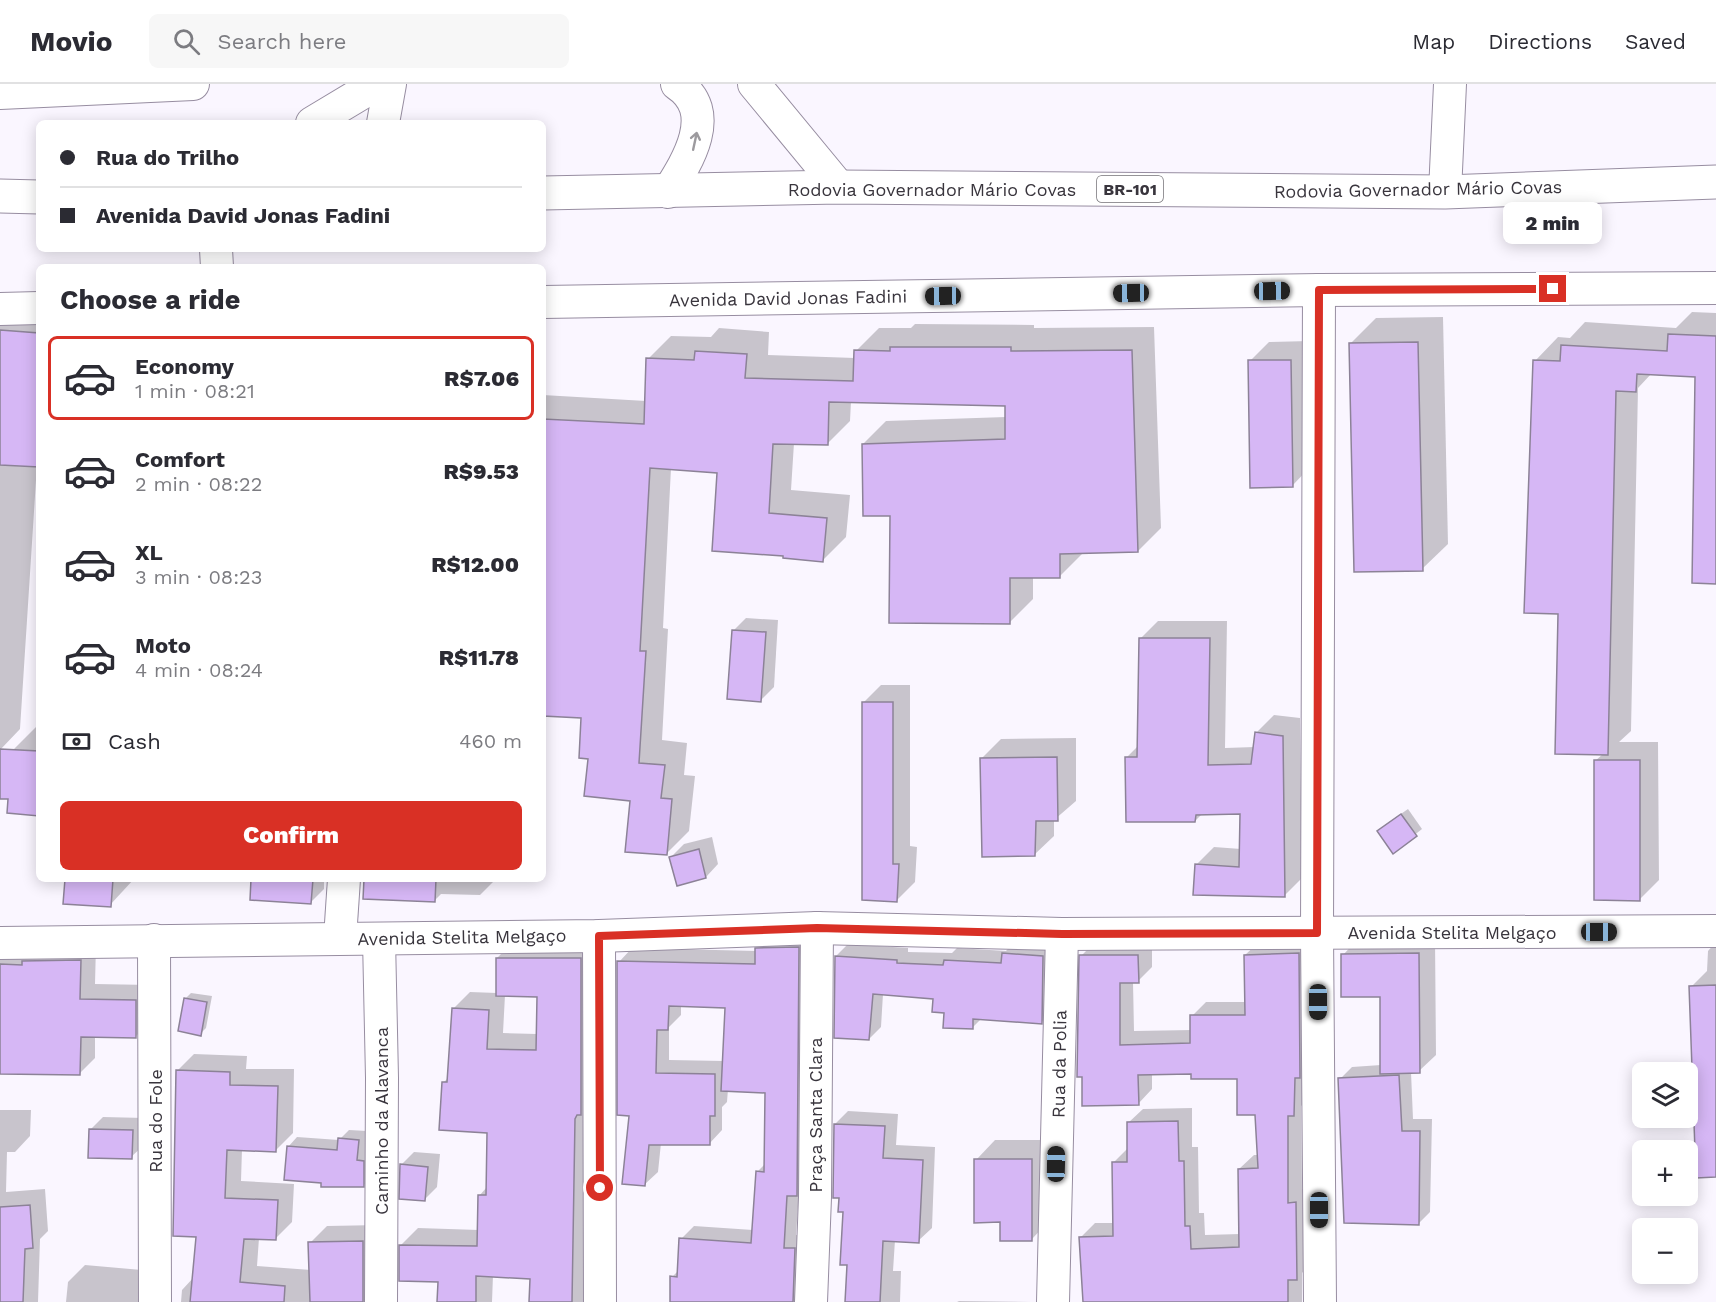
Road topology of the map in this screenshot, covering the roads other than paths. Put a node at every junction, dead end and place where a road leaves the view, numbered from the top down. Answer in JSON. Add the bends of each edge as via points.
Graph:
{"nodes":[{"id":1,"x":193,"y":84,"type":"edge"},
{"id":2,"x":377,"y":84,"type":"edge"},
{"id":3,"x":390,"y":84,"type":"edge"},
{"id":4,"x":677,"y":84,"type":"edge"},
{"id":5,"x":754,"y":84,"type":"edge"},
{"id":6,"x":1450,"y":84,"type":"edge"},
{"id":7,"x":0,"y":93,"type":"edge"},
{"id":8,"x":317,"y":120,"type":"edge"},
{"id":9,"x":384,"y":120,"type":"edge"},
{"id":10,"x":1716,"y":182,"type":"edge"},
{"id":11,"x":838,"y":187,"type":"junction"},
{"id":12,"x":668,"y":192,"type":"junction"},
{"id":13,"x":1445,"y":192,"type":"junction"},
{"id":14,"x":546,"y":193,"type":"edge"},
{"id":15,"x":0,"y":196,"type":"edge"},
{"id":16,"x":36,"y":197,"type":"edge"},
{"id":17,"x":1716,"y":288,"type":"edge"},
{"id":18,"x":1319,"y":290,"type":"junction"},
{"id":19,"x":546,"y":302,"type":"edge"},
{"id":20,"x":36,"y":308,"type":"edge"},
{"id":21,"x":0,"y":309,"type":"edge"},
{"id":22,"x":344,"y":882,"type":"edge"},
{"id":23,"x":817,"y":928,"type":"junction"},
{"id":24,"x":1716,"y":931,"type":"edge"},
{"id":25,"x":1317,"y":933,"type":"junction"},
{"id":26,"x":1062,"y":934,"type":"junction"},
{"id":27,"x":599,"y":936,"type":"junction"},
{"id":28,"x":340,"y":938,"type":"junction"},
{"id":29,"x":379,"y":939,"type":"junction"},
{"id":30,"x":154,"y":940,"type":"junction"},
{"id":31,"x":0,"y":943,"type":"edge"},
{"id":32,"x":155,"y":1302,"type":"edge"},
{"id":33,"x":381,"y":1302,"type":"edge"},
{"id":34,"x":600,"y":1302,"type":"edge"},
{"id":35,"x":811,"y":1302,"type":"edge"},
{"id":36,"x":1053,"y":1302,"type":"edge"},
{"id":37,"x":1320,"y":1302,"type":"edge"}],
"edges":[{"from":1,"to":7,"type":"street"},
{"from":2,"to":8,"type":"street"},
{"from":3,"to":9,"type":"street"},
{"from":12,"to":4,"type":"street","one_way":true,"via":[[692,153],[697,125],[690,99]]},
{"from":5,"to":11,"type":"street"},
{"from":6,"to":13,"type":"street"},
{"from":10,"to":13,"type":"highway","name":"Rodovia Governador Mário Covas","number":"BR-101"},
{"from":11,"to":12,"type":"highway","name":"Rodovia Governador Mário Covas","number":"BR-101"},
{"from":11,"to":13,"type":"highway","name":"Rodovia Governador Mário Covas","number":"BR-101"},
{"from":12,"to":14,"type":"highway","name":"Rodovia Governador Mário Covas","number":"BR-101"},
{"from":15,"to":16,"type":"highway"},
{"from":17,"to":18,"type":"street","name":"Avenida David Jonas Fadini"},
{"from":18,"to":19,"type":"street","name":"Avenida David Jonas Fadini"},
{"from":18,"to":25,"type":"street"},
{"from":20,"to":21,"type":"street"},
{"from":22,"to":28,"type":"street"},
{"from":23,"to":26,"type":"street","name":"Avenida Stelita Melgaço"},
{"from":23,"to":27,"type":"street","name":"Avenida Stelita Melgaço"},
{"from":23,"to":35,"type":"street","name":"Praça Santa Clara"},
{"from":24,"to":25,"type":"street","name":"Avenida Stelita Melgaço"},
{"from":25,"to":26,"type":"street","name":"Avenida Stelita Melgaço"},
{"from":25,"to":37,"type":"street"},
{"from":26,"to":36,"type":"street","name":"Rua da Polia"},
{"from":27,"to":29,"type":"street","name":"Avenida Stelita Melgaço"},
{"from":27,"to":34,"type":"street"},
{"from":28,"to":29,"type":"street","name":"Avenida Stelita Melgaço"},
{"from":28,"to":30,"type":"street","name":"Avenida Stelita Melgaço"},
{"from":29,"to":33,"type":"street","name":"Caminho da Alavanca"},
{"from":30,"to":31,"type":"street","name":"Avenida Stelita Melgaço"},
{"from":30,"to":32,"type":"street","name":"Rua do Fole"}]}
